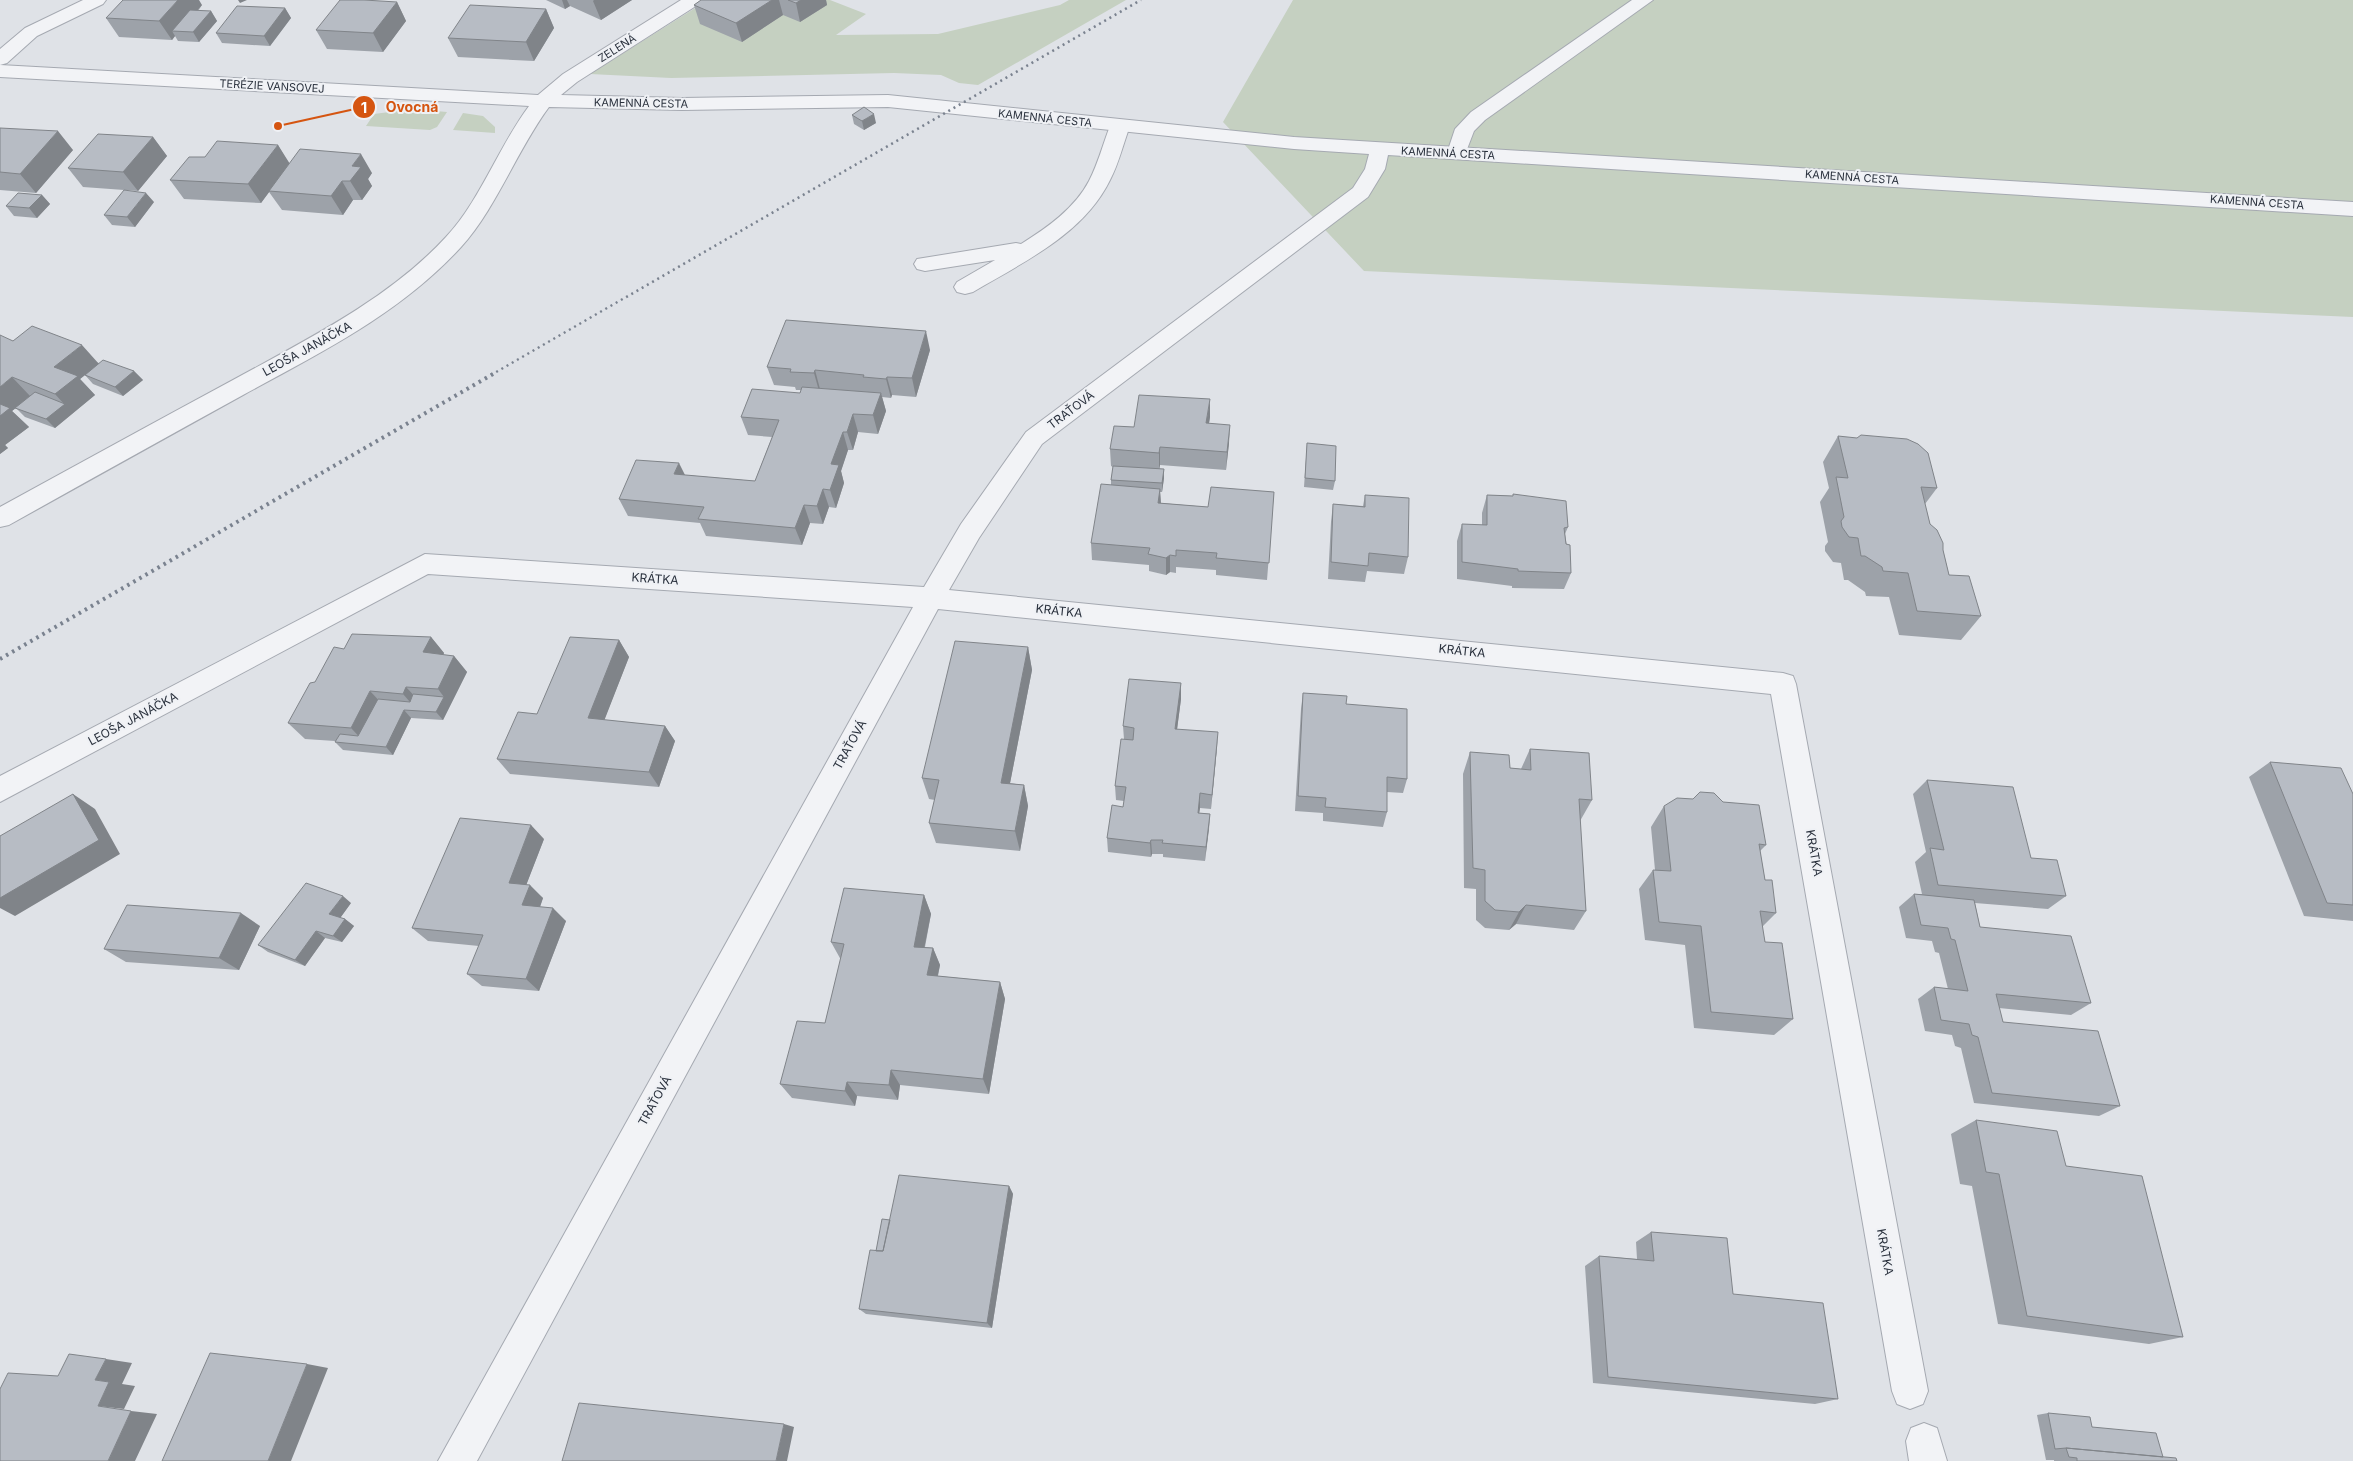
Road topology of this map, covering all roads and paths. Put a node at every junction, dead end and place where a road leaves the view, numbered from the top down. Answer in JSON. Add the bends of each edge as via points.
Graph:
{"nodes":[{"id":1,"x":97,"y":0,"type":"edge"},
{"id":2,"x":693,"y":0,"type":"edge"},
{"id":3,"x":1644,"y":0,"type":"edge"},
{"id":4,"x":0,"y":59,"type":"edge"},
{"id":5,"x":0,"y":71,"type":"edge"},
{"id":6,"x":544,"y":100,"type":"junction"},
{"id":7,"x":1120,"y":126,"type":"junction"},
{"id":8,"x":1380,"y":149,"type":"junction"},
{"id":9,"x":1457,"y":153,"type":"junction"},
{"id":10,"x":2353,"y":208,"type":"edge"},
{"id":11,"x":1028,"y":248,"type":"junction"},
{"id":12,"x":925,"y":264,"type":"dead end"},
{"id":13,"x":965,"y":287,"type":"dead end"},
{"id":14,"x":0,"y":518,"type":"edge"},
{"id":15,"x":425,"y":564,"type":"joint"},
{"id":16,"x":931,"y":598,"type":"junction"},
{"id":17,"x":0,"y":790,"type":"edge"},
{"id":18,"x":1910,"y":1391,"type":"dead end"},
{"id":19,"x":457,"y":1461,"type":"edge"}],
"edges":[{"from":1,"to":4,"type":"street","via":[[42,26]]},
{"from":2,"to":6,"type":"street","name":"ZELENÁ","via":[[570,78]]},
{"from":3,"to":9,"type":"street","via":[[1478,116],[1462,134]]},
{"from":5,"to":6,"type":"street","name":"TERÉZIE VANSOVEJ"},
{"from":6,"to":7,"type":"street","name":"KAMENNÁ CESTA","via":[[682,104],[888,101]]},
{"from":6,"to":14,"type":"street","name":"LEOŠA JANÁČKA","via":[[525,126],[473,216],[455,241],[423,271],[352,325]]},
{"from":7,"to":8,"type":"street","name":"KAMENNÁ CESTA"},
{"from":7,"to":11,"type":"street","via":[[1096,186],[1077,212]]},
{"from":8,"to":9,"type":"street","name":"KAMENNÁ CESTA"},
{"from":8,"to":16,"type":"street","name":"TRAŤOVÁ","via":[[1375,170],[1361,192],[1034,438],[970,531]]},
{"from":9,"to":10,"type":"street","name":"KAMENNÁ CESTA"},
{"from":11,"to":12,"type":"street"},
{"from":11,"to":13,"type":"street"},
{"from":15,"to":16,"type":"street","name":"KRÁTKA"},
{"from":15,"to":17,"type":"street","name":"LEOŠA JANÁČKA"},
{"from":16,"to":18,"type":"street","name":"KRÁTKA","via":[[1783,684]]},
{"from":16,"to":19,"type":"street","name":"TRAŤOVÁ"}]}
